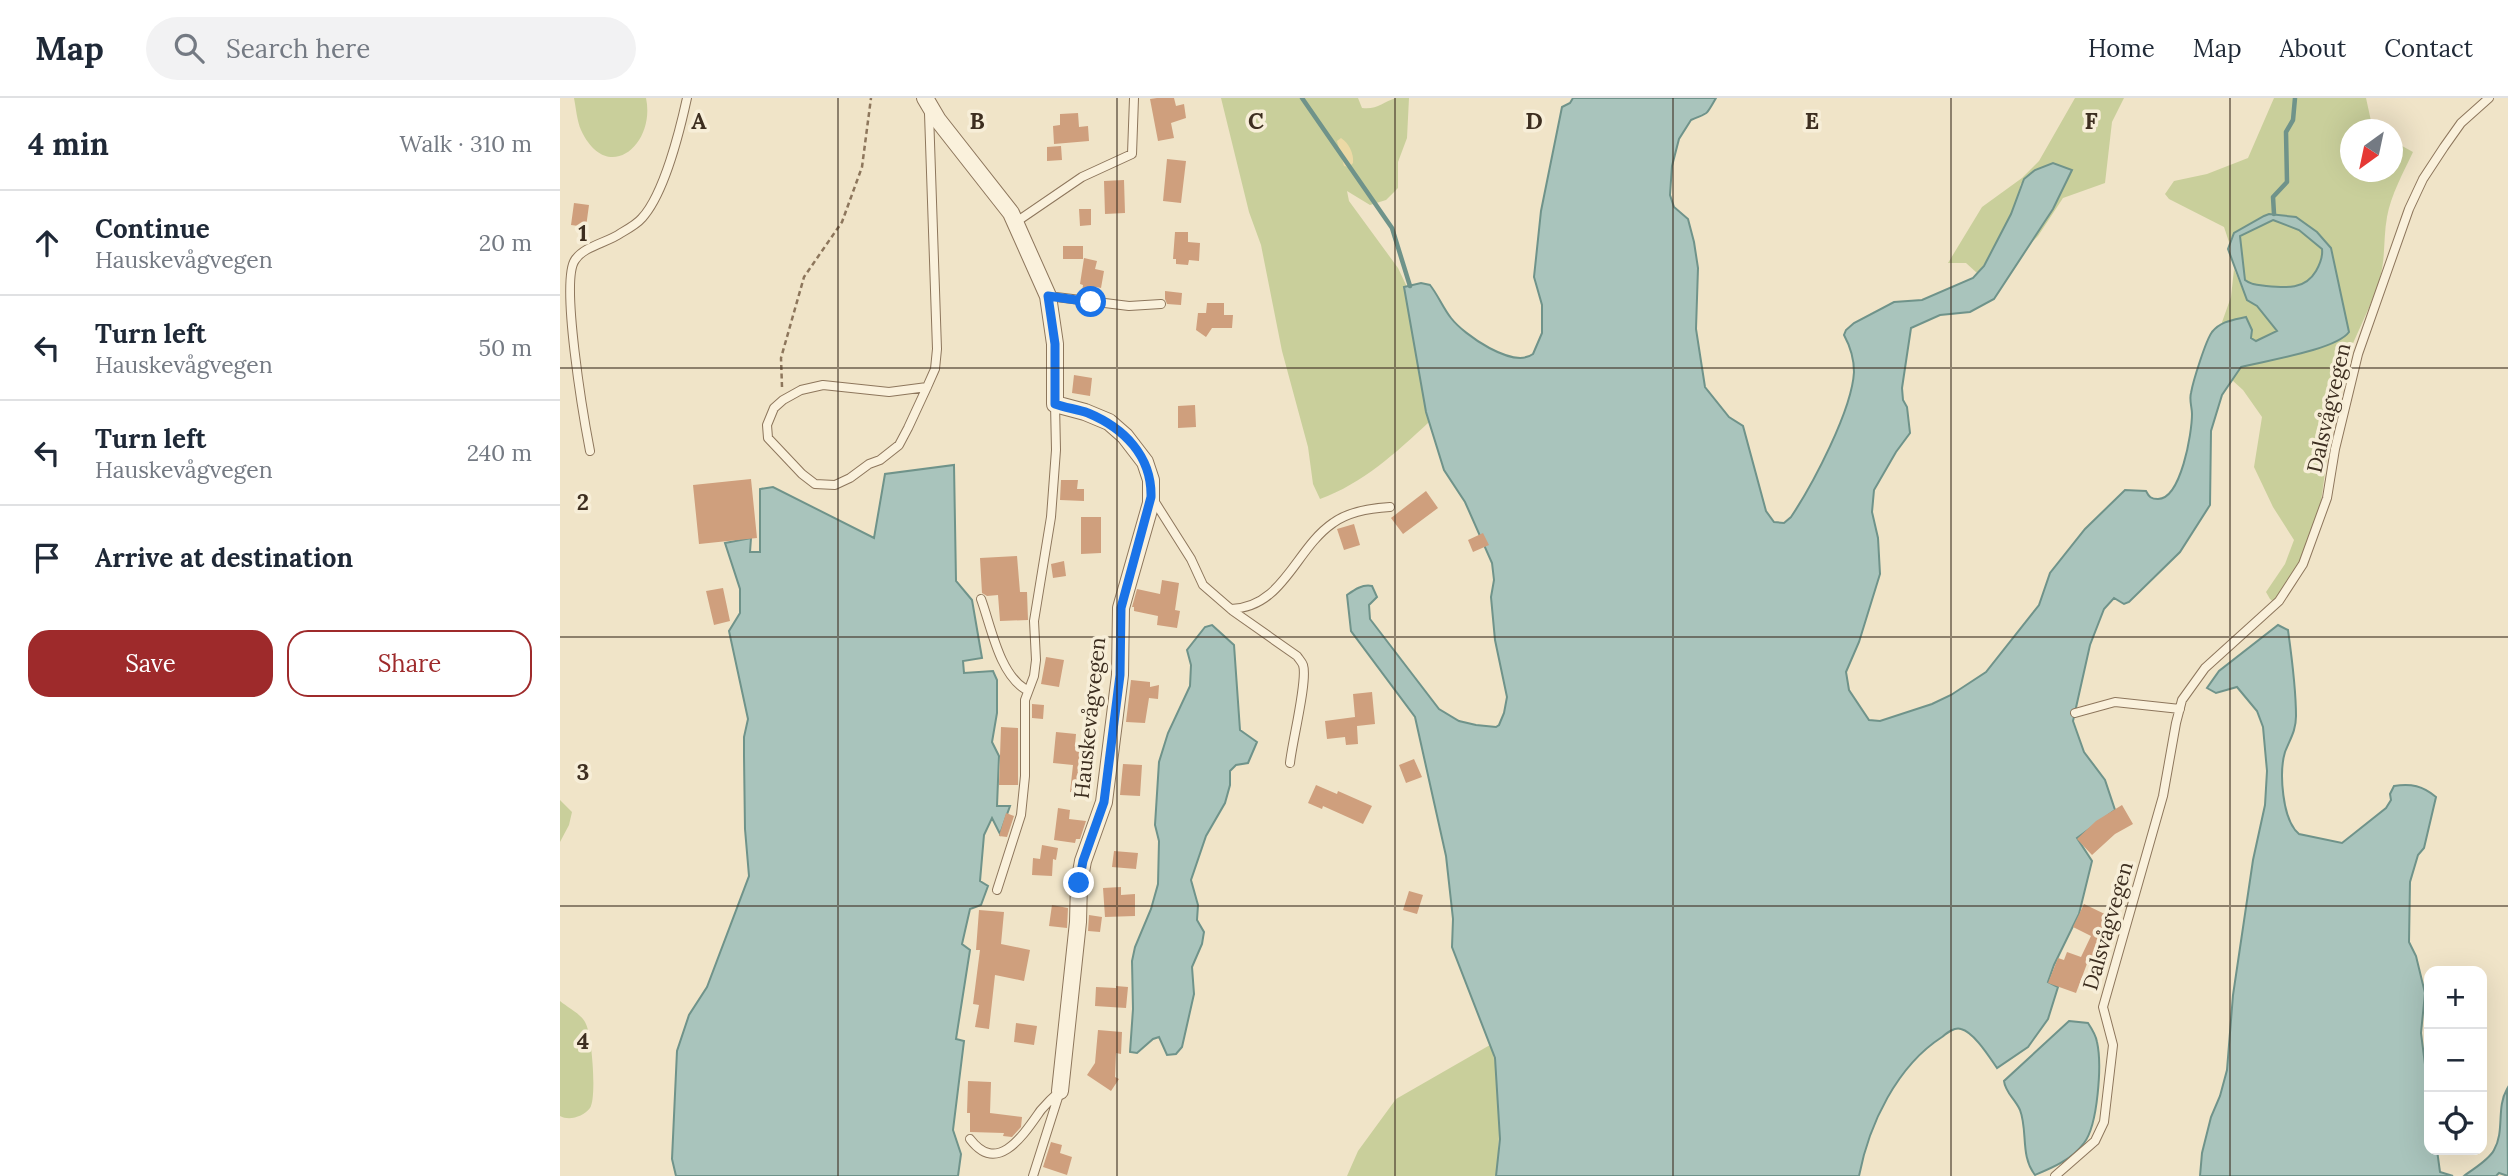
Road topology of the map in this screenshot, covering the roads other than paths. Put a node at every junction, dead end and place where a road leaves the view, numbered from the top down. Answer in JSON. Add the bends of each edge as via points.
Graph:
{"nodes":[{"id":1,"x":687,"y":98,"type":"edge"},
{"id":2,"x":1134,"y":98,"type":"edge"},
{"id":3,"x":2489,"y":98,"type":"edge"},
{"id":4,"x":927,"y":101,"type":"edge"},
{"id":5,"x":1016,"y":222,"type":"junction"},
{"id":6,"x":1048,"y":296,"type":"junction"},
{"id":7,"x":1161,"y":304,"type":"dead end"},
{"id":8,"x":927,"y":387,"type":"junction"},
{"id":9,"x":1055,"y":404,"type":"junction"},
{"id":10,"x":590,"y":451,"type":"dead end"},
{"id":11,"x":1151,"y":497,"type":"junction"},
{"id":12,"x":1390,"y":507,"type":"dead end"},
{"id":13,"x":981,"y":599,"type":"dead end"},
{"id":14,"x":1231,"y":609,"type":"junction"},
{"id":15,"x":1029,"y":688,"type":"junction"},
{"id":16,"x":2179,"y":709,"type":"junction"},
{"id":17,"x":2075,"y":713,"type":"dead end"},
{"id":18,"x":1290,"y":763,"type":"dead end"},
{"id":19,"x":997,"y":890,"type":"dead end"},
{"id":20,"x":1060,"y":1091,"type":"junction"},
{"id":21,"x":970,"y":1139,"type":"dead end"},
{"id":22,"x":1033,"y":1176,"type":"edge"},
{"id":23,"x":2055,"y":1176,"type":"edge"}],
"edges":[{"from":1,"to":10,"type":"lane","via":[[670,160],[643,217],[574,261],[571,296],[576,371]]},
{"from":2,"to":5,"type":"lane","via":[[1132,154],[1082,177]]},
{"from":3,"to":16,"type":"lane","name":"Dalsvågvegen","via":[[2461,123],[2423,179],[2409,209],[2358,354],[2328,498],[2303,564],[2279,601],[2205,668]]},
{"from":4,"to":5,"type":"street"},
{"from":4,"to":8,"type":"lane","via":[[937,348]]},
{"from":5,"to":6,"type":"street"},
{"from":6,"to":7,"type":"lane","via":[[1129,306]]},
{"from":6,"to":9,"type":"street","via":[[1055,344]]},
{"from":8,"to":8,"type":"lane","via":[[889,392],[822,385],[801,390],[774,408],[767,425],[768,439],[815,484],[835,485],[899,445]]},
{"from":9,"to":11,"type":"street","name":"Hauskevågvegen","via":[[1108,422],[1125,436],[1145,462]]},
{"from":9,"to":15,"type":"lane","via":[[1051,517],[1037,591],[1034,676]]},
{"from":11,"to":14,"type":"lane","via":[[1203,585]]},
{"from":11,"to":20,"type":"street","name":"Hauskevågvegen","via":[[1121,608],[1120,675],[1108,775],[1079,883]]},
{"from":12,"to":14,"type":"lane","via":[[1346,515],[1330,524],[1268,596],[1255,605]]},
{"from":13,"to":15,"type":"lane","via":[[1008,674]]},
{"from":14,"to":18,"type":"lane","via":[[1297,656],[1303,666],[1305,680]]},
{"from":15,"to":19,"type":"lane","via":[[1021,815]]},
{"from":16,"to":17,"type":"lane","via":[[2115,702]]},
{"from":16,"to":23,"type":"lane","name":"Dalsvågvegen","via":[[2163,796],[2103,1007],[2113,1045],[2104,1122],[2095,1141]]},
{"from":20,"to":21,"type":"lane","via":[[1006,1157],[993,1160],[983,1156]]},
{"from":20,"to":22,"type":"lane","name":"Hauskevågvegen"}]}
